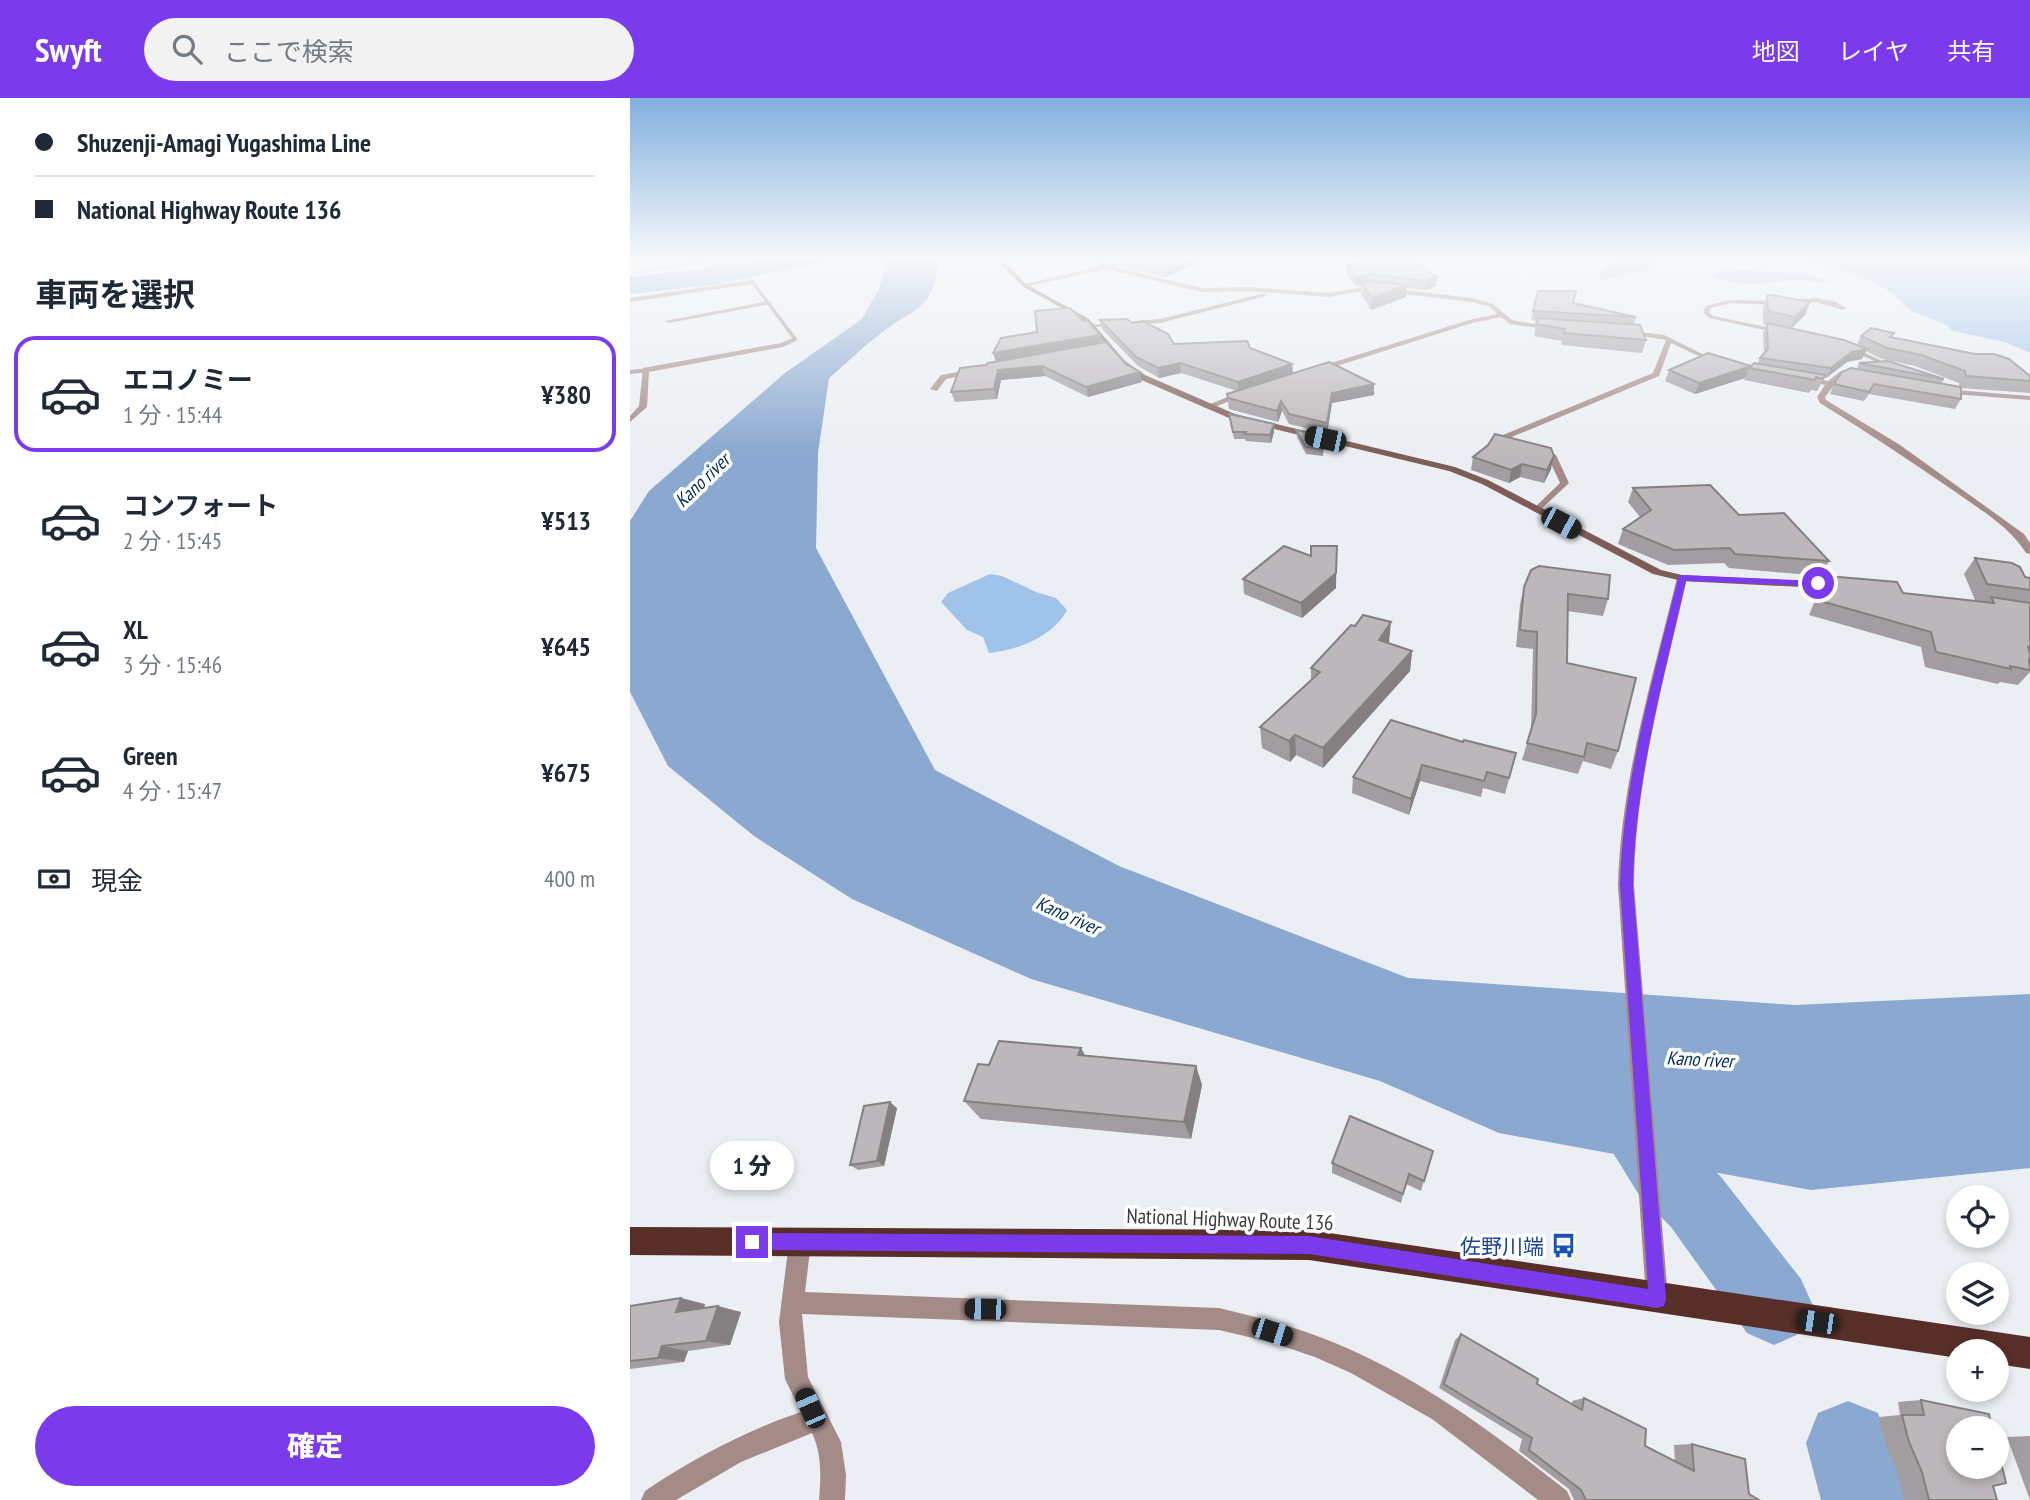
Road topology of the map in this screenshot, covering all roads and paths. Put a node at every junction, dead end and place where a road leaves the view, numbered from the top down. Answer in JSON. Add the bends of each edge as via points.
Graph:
{"nodes":[{"id":1,"x":784,"y":323,"type":"edge"},
{"id":2,"x":1126,"y":323,"type":"edge"},
{"id":3,"x":1463,"y":323,"type":"edge"},
{"id":4,"x":1514,"y":323,"type":"edge"},
{"id":5,"x":1743,"y":323,"type":"edge"},
{"id":6,"x":1092,"y":325,"type":"joint"},
{"id":7,"x":1562,"y":328,"type":"edge"},
{"id":8,"x":1612,"y":331,"type":"edge"},
{"id":9,"x":1790,"y":333,"type":"edge"},
{"id":10,"x":1669,"y":340,"type":"junction"},
{"id":11,"x":1842,"y":345,"type":"edge"},
{"id":12,"x":1110,"y":346,"type":"junction"},
{"id":13,"x":1097,"y":349,"type":"edge"},
{"id":14,"x":1722,"y":365,"type":"edge"},
{"id":15,"x":987,"y":369,"type":"edge"},
{"id":16,"x":646,"y":370,"type":"junction"},
{"id":17,"x":630,"y":372,"type":"edge"},
{"id":18,"x":1307,"y":373,"type":"edge"},
{"id":19,"x":1841,"y":373,"type":"junction"},
{"id":20,"x":1870,"y":378,"type":"edge"},
{"id":21,"x":1801,"y":379,"type":"edge"},
{"id":22,"x":1943,"y":382,"type":"edge"},
{"id":23,"x":1829,"y":383,"type":"junction"},
{"id":24,"x":934,"y":389,"type":"dead end"},
{"id":25,"x":1936,"y":390,"type":"edge"},
{"id":26,"x":1250,"y":392,"type":"edge"},
{"id":27,"x":1970,"y":394,"type":"junction"},
{"id":28,"x":2030,"y":398,"type":"edge"},
{"id":29,"x":1207,"y":407,"type":"junction"},
{"id":30,"x":630,"y":420,"type":"edge"},
{"id":31,"x":1516,"y":447,"type":"edge"},
{"id":32,"x":1527,"y":450,"type":"edge"},
{"id":33,"x":1537,"y":510,"type":"junction"},
{"id":34,"x":2030,"y":551,"type":"edge"},
{"id":35,"x":1682,"y":578,"type":"junction"},
{"id":36,"x":1858,"y":587,"type":"edge"},
{"id":37,"x":630,"y":1241,"type":"edge"},
{"id":38,"x":800,"y":1242,"type":"junction"},
{"id":39,"x":1657,"y":1299,"type":"junction"},
{"id":40,"x":792,"y":1303,"type":"junction"},
{"id":41,"x":2030,"y":1353,"type":"edge"},
{"id":42,"x":817,"y":1419,"type":"junction"},
{"id":43,"x":654,"y":1500,"type":"edge"},
{"id":44,"x":832,"y":1500,"type":"edge"},
{"id":45,"x":1558,"y":1500,"type":"edge"}],
"edges":[{"from":1,"to":16,"type":"street","via":[[796,339],[783,345]]},
{"from":2,"to":6,"type":"street"},
{"from":3,"to":18,"type":"street"},
{"from":4,"to":7,"type":"street"},
{"from":5,"to":9,"type":"street"},
{"from":6,"to":12,"type":"main road"},
{"from":8,"to":10,"type":"street","via":[[1650,333]]},
{"from":10,"to":14,"type":"street"},
{"from":10,"to":31,"type":"street","via":[[1653,376],[1496,441]]},
{"from":11,"to":19,"type":"street","via":[[1881,362],[1855,363]]},
{"from":12,"to":13,"type":"street"},
{"from":12,"to":29,"type":"main road","via":[[1142,377]]},
{"from":15,"to":24,"type":"street","via":[[948,375]]},
{"from":16,"to":17,"type":"street"},
{"from":16,"to":30,"type":"street","via":[[643,407]]},
{"from":19,"to":20,"type":"street"},
{"from":19,"to":23,"type":"street"},
{"from":21,"to":23,"type":"street"},
{"from":22,"to":27,"type":"street"},
{"from":23,"to":34,"type":"street","via":[[1821,397],[1825,404],[1996,517],[2021,536]]},
{"from":25,"to":27,"type":"street"},
{"from":26,"to":29,"type":"street"},
{"from":27,"to":28,"type":"street"},
{"from":29,"to":33,"type":"main road","via":[[1452,469]]},
{"from":32,"to":33,"type":"street","via":[[1553,457],[1565,483]]},
{"from":33,"to":35,"type":"main road","via":[[1657,572]]},
{"from":35,"to":36,"type":"main road"},
{"from":35,"to":39,"type":"street","via":[[1635,778],[1626,885]]},
{"from":37,"to":38,"type":"highway","name":"National Highway Route 136"},
{"from":38,"to":39,"type":"highway","name":"National Highway Route 136","via":[[1309,1245]]},
{"from":38,"to":40,"type":"street"},
{"from":39,"to":41,"type":"highway","name":"National Highway Route 136"},
{"from":40,"to":42,"type":"street","via":[[797,1379]]},
{"from":40,"to":45,"type":"street","via":[[1219,1319],[1252,1325],[1374,1370],[1427,1400]]},
{"from":42,"to":43,"type":"street","via":[[735,1450]]},
{"from":42,"to":44,"type":"street","via":[[829,1442]]}]}
